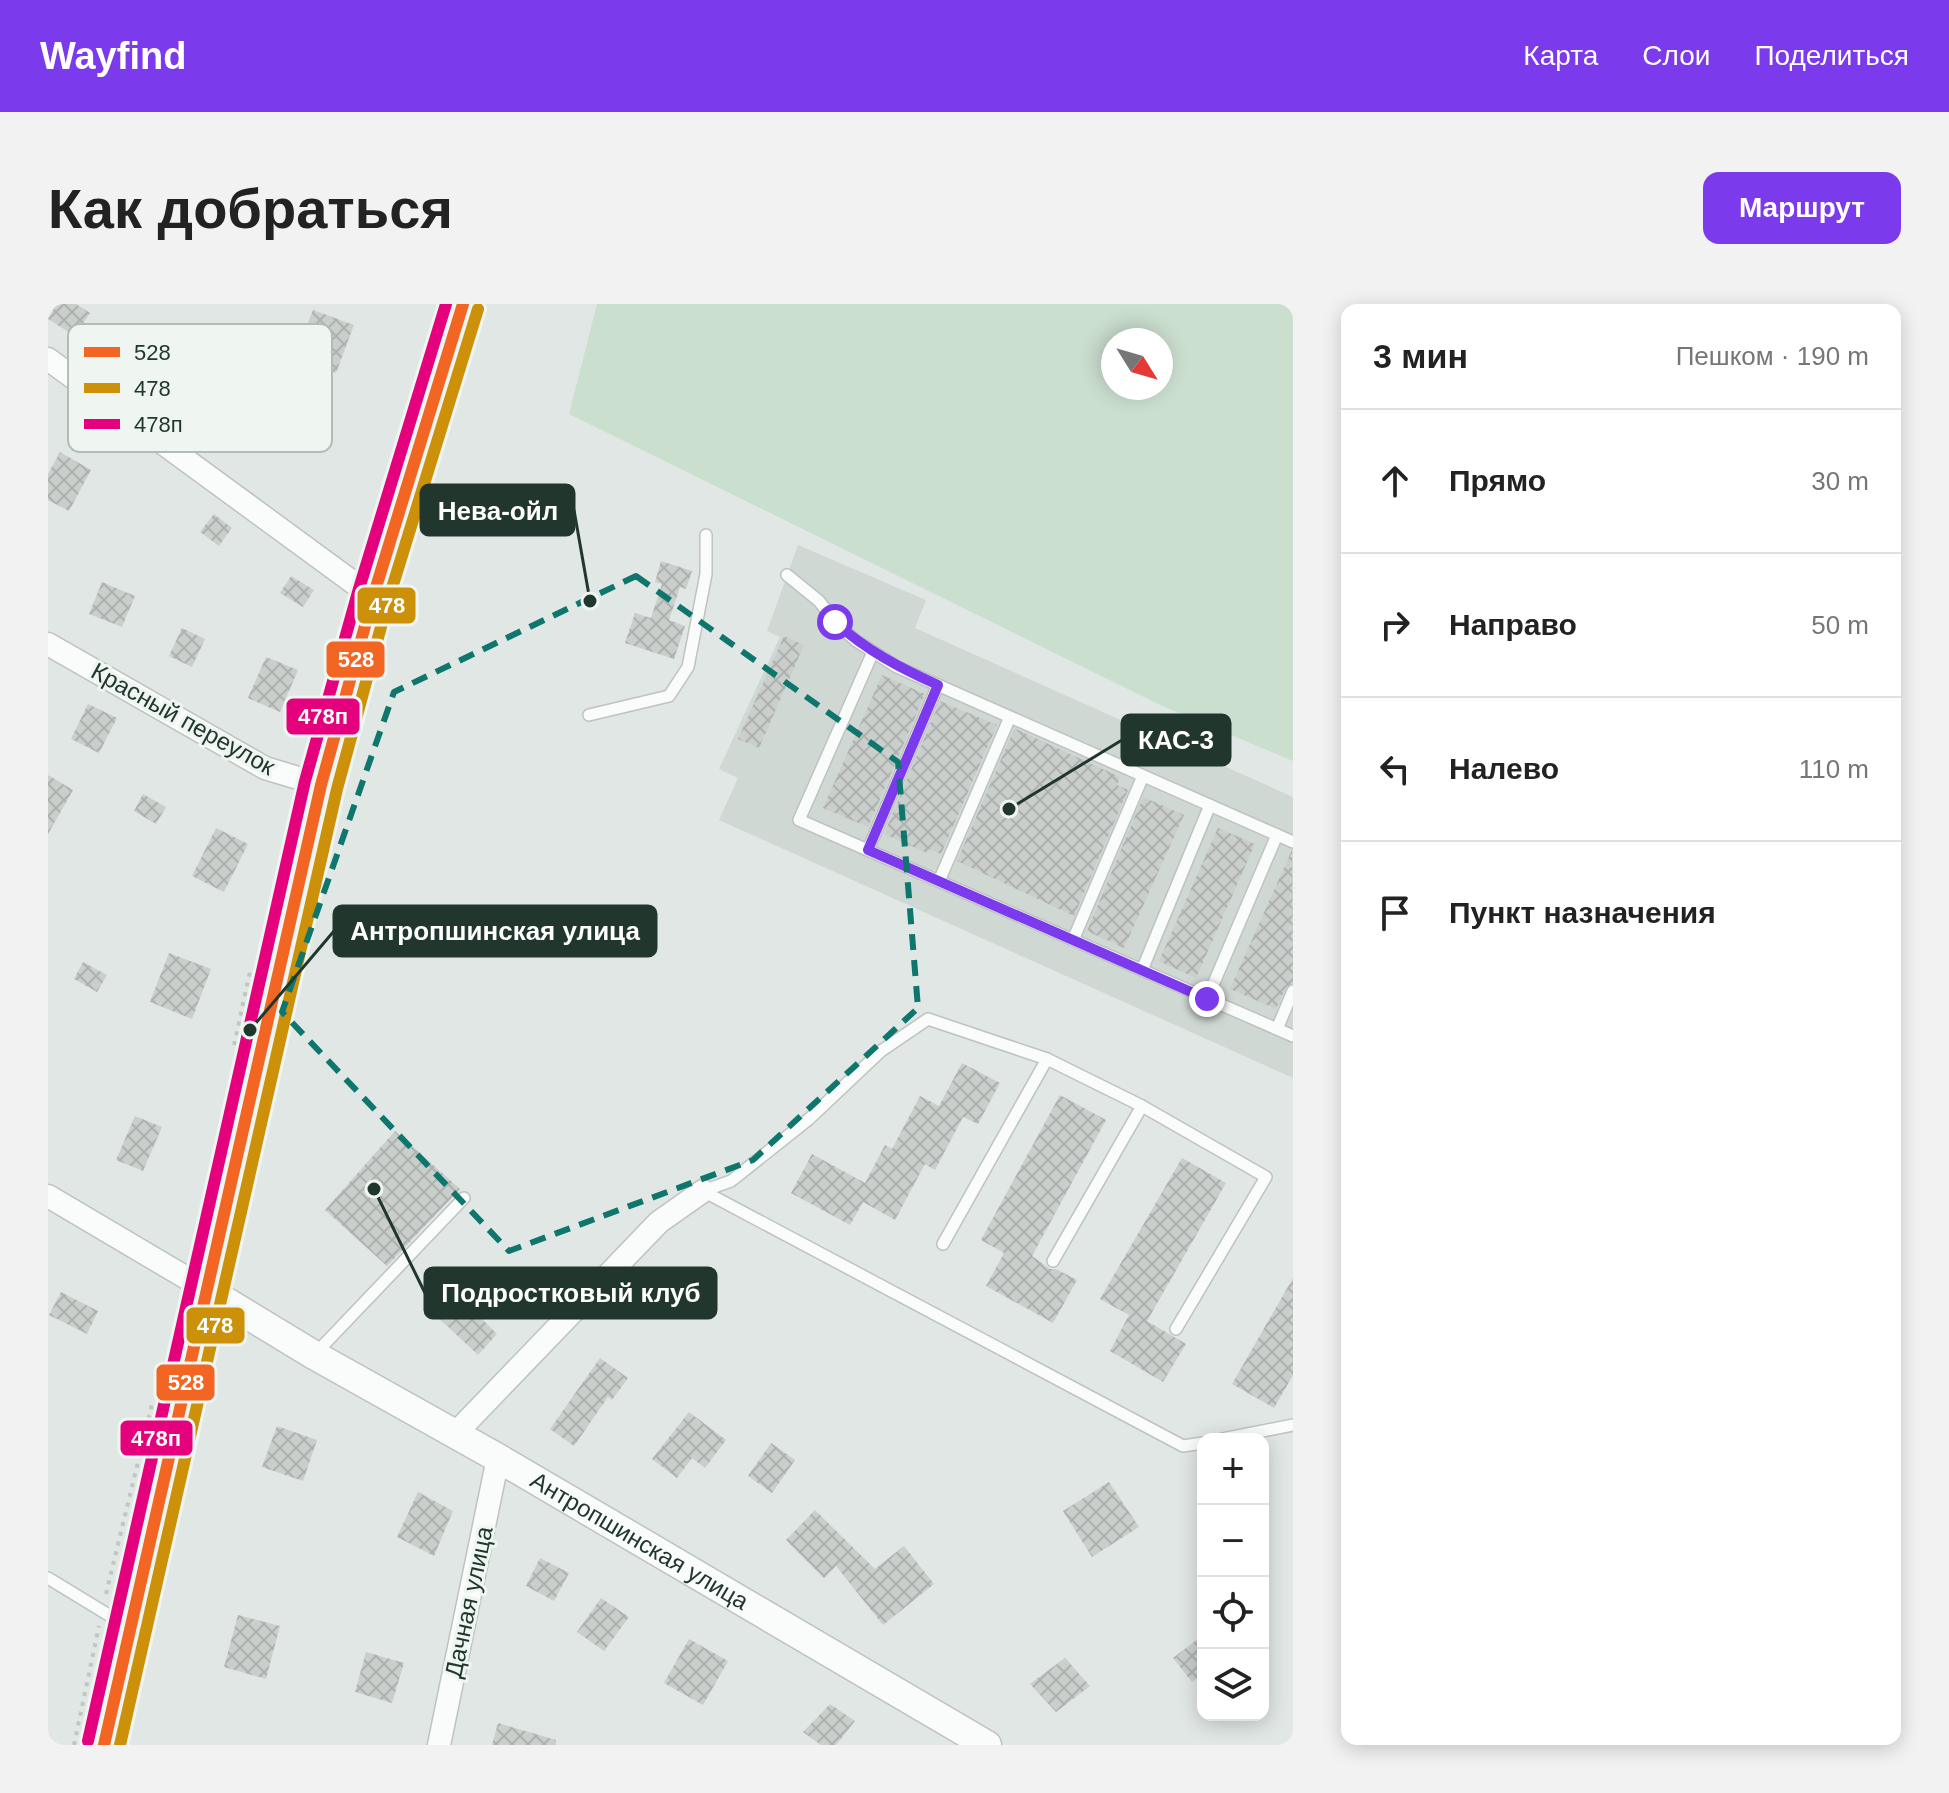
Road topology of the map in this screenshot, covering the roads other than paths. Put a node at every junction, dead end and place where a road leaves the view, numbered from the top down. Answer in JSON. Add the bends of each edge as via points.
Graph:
{"nodes":[{"id":1,"x":463,"y":304,"type":"edge"},
{"id":2,"x":48,"y":359,"type":"edge"},
{"id":3,"x":68,"y":374,"type":"edge"},
{"id":4,"x":175,"y":452,"type":"edge"},
{"id":5,"x":706,"y":535,"type":"dead end"},
{"id":6,"x":787,"y":575,"type":"dead end"},
{"id":7,"x":373,"y":597,"type":"junction"},
{"id":8,"x":48,"y":644,"type":"edge"},
{"id":9,"x":873,"y":652,"type":"junction"},
{"id":10,"x":938,"y":685,"type":"junction"},
{"id":11,"x":589,"y":715,"type":"dead end"},
{"id":12,"x":1010,"y":717,"type":"junction"},
{"id":13,"x":1143,"y":776,"type":"junction"},
{"id":14,"x":321,"y":785,"type":"junction"},
{"id":15,"x":1210,"y":805,"type":"junction"},
{"id":16,"x":1277,"y":835,"type":"junction"},
{"id":17,"x":1293,"y":842,"type":"edge"},
{"id":18,"x":868,"y":850,"type":"junction"},
{"id":19,"x":939,"y":881,"type":"junction"},
{"id":20,"x":1073,"y":940,"type":"junction"},
{"id":21,"x":1142,"y":970,"type":"junction"},
{"id":22,"x":1293,"y":991,"type":"edge"},
{"id":23,"x":1207,"y":999,"type":"junction"},
{"id":24,"x":1277,"y":1029,"type":"junction"},
{"id":25,"x":1293,"y":1036,"type":"edge"},
{"id":26,"x":1047,"y":1059,"type":"junction"},
{"id":27,"x":1142,"y":1106,"type":"junction"},
{"id":28,"x":703,"y":1191,"type":"junction"},
{"id":29,"x":48,"y":1196,"type":"edge"},
{"id":30,"x":464,"y":1198,"type":"dead end"},
{"id":31,"x":943,"y":1244,"type":"dead end"},
{"id":32,"x":1053,"y":1261,"type":"dead end"},
{"id":33,"x":207,"y":1290,"type":"junction"},
{"id":34,"x":1176,"y":1329,"type":"dead end"},
{"id":35,"x":314,"y":1355,"type":"junction"},
{"id":36,"x":1293,"y":1425,"type":"edge"},
{"id":37,"x":1252,"y":1433,"type":"edge"},
{"id":38,"x":455,"y":1434,"type":"junction"},
{"id":39,"x":1197,"y":1444,"type":"edge"},
{"id":40,"x":498,"y":1458,"type":"junction"},
{"id":41,"x":48,"y":1578,"type":"edge"},
{"id":42,"x":130,"y":1629,"type":"junction"},
{"id":43,"x":104,"y":1745,"type":"edge"},
{"id":44,"x":439,"y":1745,"type":"edge"},
{"id":45,"x":987,"y":1745,"type":"edge"}],
"edges":[{"from":1,"to":7,"type":"street"},
{"from":2,"to":3,"type":"street"},
{"from":4,"to":7,"type":"street"},
{"from":5,"to":11,"type":"lane","via":[[706,574],[688,667],[669,696]]},
{"from":6,"to":9,"type":"lane"},
{"from":7,"to":14,"type":"street"},
{"from":8,"to":14,"type":"street","name":"Красный переулок","via":[[265,768]]},
{"from":9,"to":10,"type":"lane"},
{"from":9,"to":18,"type":"lane","via":[[799,820]]},
{"from":10,"to":12,"type":"lane"},
{"from":10,"to":18,"type":"lane"},
{"from":12,"to":13,"type":"lane"},
{"from":12,"to":19,"type":"lane"},
{"from":13,"to":15,"type":"lane"},
{"from":13,"to":20,"type":"lane"},
{"from":14,"to":33,"type":"street"},
{"from":15,"to":16,"type":"lane"},
{"from":15,"to":21,"type":"lane"},
{"from":16,"to":17,"type":"lane"},
{"from":16,"to":23,"type":"lane"},
{"from":18,"to":19,"type":"lane"},
{"from":19,"to":20,"type":"lane"},
{"from":20,"to":21,"type":"lane"},
{"from":21,"to":23,"type":"lane"},
{"from":22,"to":24,"type":"lane"},
{"from":23,"to":24,"type":"lane"},
{"from":24,"to":25,"type":"lane"},
{"from":26,"to":27,"type":"lane"},
{"from":26,"to":28,"type":"lane","via":[[928,1019],[881,1051],[809,1119],[731,1181]]},
{"from":26,"to":31,"type":"lane"},
{"from":27,"to":32,"type":"lane"},
{"from":27,"to":34,"type":"lane","via":[[1266,1177]]},
{"from":28,"to":38,"type":"street","via":[[659,1222]]},
{"from":28,"to":39,"type":"lane","via":[[1183,1446]]},
{"from":29,"to":33,"type":"street"},
{"from":30,"to":35,"type":"lane"},
{"from":33,"to":35,"type":"street","name":"Антропшинская улица"},
{"from":33,"to":42,"type":"street"},
{"from":35,"to":38,"type":"street","name":"Антропшинская улица"},
{"from":36,"to":37,"type":"lane"},
{"from":38,"to":40,"type":"street","name":"Антропшинская улица"},
{"from":40,"to":44,"type":"street","name":"Дачная улица"},
{"from":40,"to":45,"type":"street","name":"Антропшинская улица"},
{"from":41,"to":42,"type":"lane"},
{"from":42,"to":43,"type":"street"}]}
